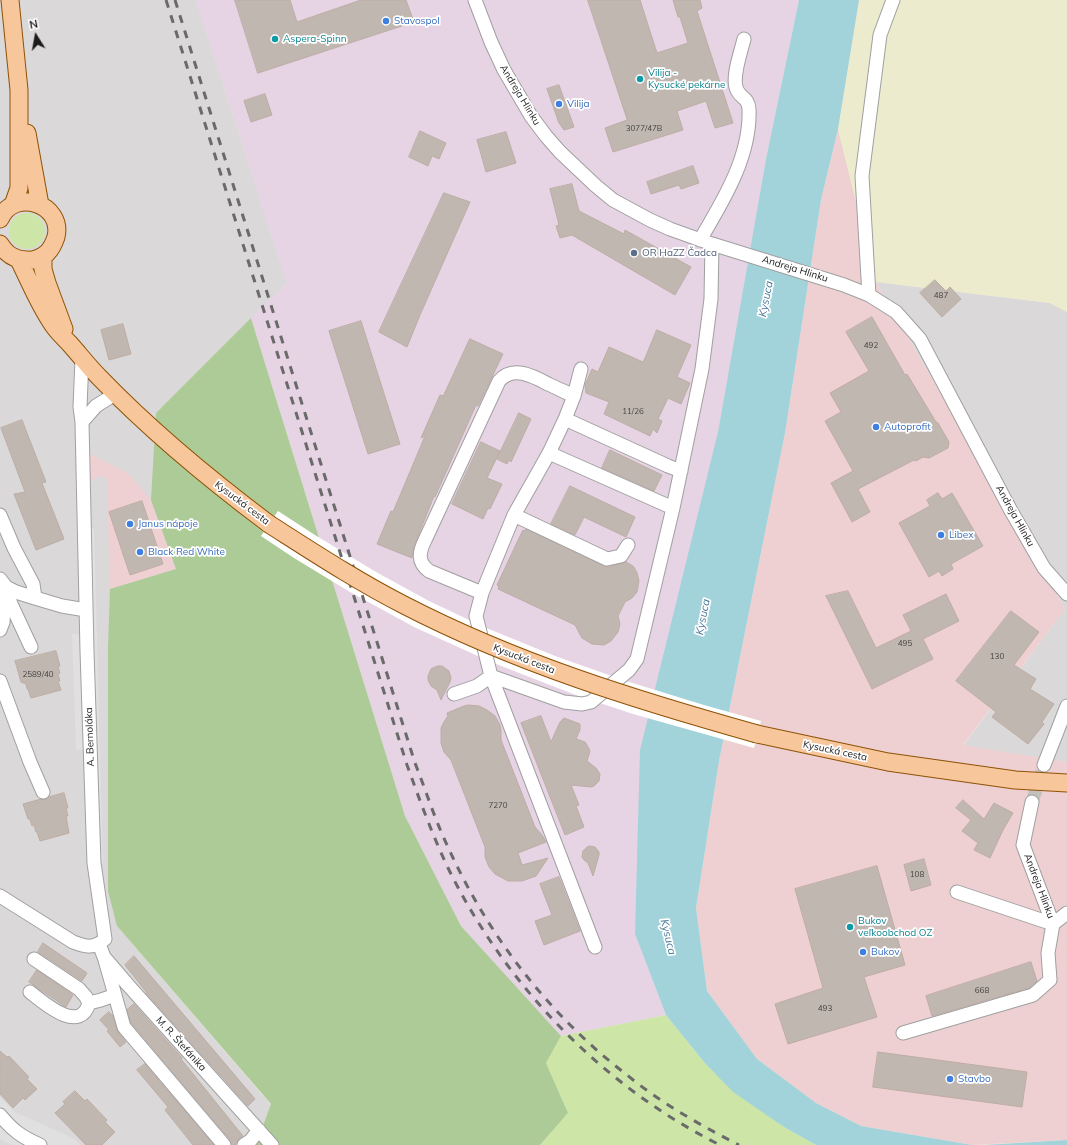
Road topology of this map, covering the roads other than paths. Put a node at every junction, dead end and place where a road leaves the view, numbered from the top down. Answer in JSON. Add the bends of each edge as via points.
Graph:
{"nodes":[{"id":1,"x":10,"y":0,"type":"edge"},
{"id":2,"x":475,"y":0,"type":"edge"},
{"id":3,"x":893,"y":0,"type":"edge"},
{"id":4,"x":744,"y":39,"type":"dead end"},
{"id":5,"x":19,"y":90,"type":"junction"},
{"id":6,"x":40,"y":205,"type":"junction"},
{"id":7,"x":3,"y":214,"type":"edge"},
{"id":8,"x":706,"y":242,"type":"junction"},
{"id":9,"x":0,"y":244,"type":"edge"},
{"id":10,"x":43,"y":256,"type":"junction"},
{"id":11,"x":19,"y":260,"type":"junction"},
{"id":12,"x":869,"y":295,"type":"junction"},
{"id":13,"x":70,"y":344,"type":"junction"},
{"id":14,"x":82,"y":359,"type":"junction"},
{"id":15,"x":581,"y":369,"type":"dead end"},
{"id":16,"x":115,"y":394,"type":"junction"},
{"id":17,"x":574,"y":396,"type":"junction"},
{"id":18,"x":565,"y":420,"type":"junction"},
{"id":19,"x":82,"y":422,"type":"junction"},
{"id":20,"x":549,"y":453,"type":"junction"},
{"id":21,"x":681,"y":471,"type":"junction"},
{"id":22,"x":673,"y":508,"type":"junction"},
{"id":23,"x":0,"y":514,"type":"edge"},
{"id":24,"x":514,"y":515,"type":"junction"},
{"id":25,"x":628,"y":545,"type":"dead end"},
{"id":26,"x":3,"y":583,"type":"edge"},
{"id":27,"x":482,"y":594,"type":"junction"},
{"id":28,"x":1067,"y":594,"type":"edge"},
{"id":29,"x":35,"y":598,"type":"junction"},
{"id":30,"x":86,"y":610,"type":"junction"},
{"id":31,"x":0,"y":630,"type":"edge"},
{"id":32,"x":31,"y":647,"type":"dead end"},
{"id":33,"x":491,"y":676,"type":"junction"},
{"id":34,"x":0,"y":681,"type":"edge"},
{"id":35,"x":454,"y":694,"type":"dead end"},
{"id":36,"x":1067,"y":706,"type":"edge"},
{"id":37,"x":1044,"y":765,"type":"tunnel mouth"},
{"id":38,"x":1067,"y":783,"type":"edge"},
{"id":39,"x":43,"y":792,"type":"dead end"},
{"id":40,"x":1032,"y":802,"type":"tunnel mouth"},
{"id":41,"x":957,"y":892,"type":"dead end"},
{"id":42,"x":2,"y":896,"type":"edge"},
{"id":43,"x":1067,"y":913,"type":"edge"},
{"id":44,"x":1053,"y":924,"type":"junction"},
{"id":45,"x":99,"y":944,"type":"junction"},
{"id":46,"x":595,"y":947,"type":"dead end"},
{"id":47,"x":104,"y":957,"type":"junction"},
{"id":48,"x":34,"y":959,"type":"dead end"},
{"id":49,"x":30,"y":992,"type":"dead end"},
{"id":50,"x":115,"y":995,"type":"junction"},
{"id":51,"x":89,"y":1003,"type":"junction"},
{"id":52,"x":903,"y":1033,"type":"dead end"},
{"id":53,"x":0,"y":1115,"type":"edge"},
{"id":54,"x":259,"y":1130,"type":"junction"},
{"id":55,"x":40,"y":1145,"type":"edge"},
{"id":56,"x":224,"y":1145,"type":"edge"},
{"id":57,"x":244,"y":1145,"type":"edge"},
{"id":58,"x":272,"y":1145,"type":"edge"}],
"edges":[{"from":1,"to":5,"type":"main road"},
{"from":2,"to":8,"type":"street","name":"Andreja Hlinku","via":[[504,70],[531,116],[560,152],[613,200],[650,220]]},
{"from":3,"to":12,"type":"street","via":[[880,35],[862,176]]},
{"from":4,"to":8,"type":"street","via":[[734,79],[739,94],[748,102],[749,119],[745,144],[740,165],[715,214]]},
{"from":5,"to":6,"type":"main road"},
{"from":5,"to":7,"type":"main road","via":[[19,188]]},
{"from":6,"to":7,"type":"main road","via":[[21,202]]},
{"from":6,"to":10,"type":"main road","via":[[47,209],[56,225],[54,242]]},
{"from":8,"to":12,"type":"street","name":"Andreja Hlinku"},
{"from":8,"to":21,"type":"street","via":[[711,298],[703,361]]},
{"from":9,"to":11,"type":"main road","name":"Kysucká cesta","via":[[8,254]]},
{"from":10,"to":11,"type":"main road","via":[[32,261]]},
{"from":10,"to":13,"type":"main road","name":"Kysucká cesta","via":[[47,283]]},
{"from":11,"to":13,"type":"main road","name":"Kysucká cesta","via":[[42,308]]},
{"from":12,"to":28,"type":"street","name":"Andreja Hlinku","via":[[896,312],[920,339],[1044,568]]},
{"from":13,"to":14,"type":"main road","name":"Kysucká cesta"},
{"from":14,"to":16,"type":"main road","name":"Kysucká cesta"},
{"from":14,"to":19,"type":"street","name":"A. Bernoláka"},
{"from":15,"to":17,"type":"street"},
{"from":16,"to":19,"type":"street","via":[[96,406]]},
{"from":16,"to":38,"type":"main road","name":"Kysucká cesta","bridge":true,"via":[[192,464],[269,524],[403,605],[518,657],[626,696],[758,734],[888,762],[1016,780]]},
{"from":17,"to":18,"type":"street"},
{"from":17,"to":27,"type":"street","via":[[532,375],[514,373],[503,377],[428,532],[420,552],[423,567]]},
{"from":18,"to":20,"type":"street"},
{"from":18,"to":21,"type":"street"},
{"from":19,"to":30,"type":"street","name":"A. Bernoláka"},
{"from":20,"to":22,"type":"street"},
{"from":20,"to":24,"type":"street"},
{"from":21,"to":22,"type":"street"},
{"from":22,"to":33,"type":"street","via":[[637,659],[629,670],[591,702],[582,704],[564,702]]},
{"from":23,"to":29,"type":"street","via":[[33,584]]},
{"from":24,"to":25,"type":"street","via":[[607,559],[621,556]]},
{"from":24,"to":27,"type":"street"},
{"from":26,"to":29,"type":"street"},
{"from":26,"to":31,"type":"street","via":[[3,622]]},
{"from":26,"to":32,"type":"street"},
{"from":27,"to":33,"type":"street","via":[[476,616]]},
{"from":29,"to":30,"type":"street"},
{"from":30,"to":45,"type":"street","name":"A. Bernoláka","via":[[94,864],[105,939]]},
{"from":33,"to":35,"type":"street","via":[[477,686]]},
{"from":33,"to":46,"type":"street"},
{"from":34,"to":39,"type":"street"},
{"from":36,"to":37,"type":"street"},
{"from":40,"to":44,"type":"street","name":"Andreja Hlinku","via":[[1023,845]]},
{"from":41,"to":44,"type":"street"},
{"from":42,"to":45,"type":"street","via":[[73,942],[85,947]]},
{"from":43,"to":44,"type":"street"},
{"from":44,"to":52,"type":"street","via":[[1048,953],[1050,980],[1033,996]]},
{"from":45,"to":47,"type":"street","name":"M. R. Štefánika"},
{"from":47,"to":50,"type":"street","name":"M. R. Štefánika"},
{"from":47,"to":54,"type":"street","name":"M. R. Štefánika"},
{"from":48,"to":51,"type":"street","via":[[79,989]]},
{"from":49,"to":51,"type":"street","via":[[66,1016],[81,1016]]},
{"from":50,"to":51,"type":"street"},
{"from":50,"to":56,"type":"street","name":"M. R. Štefánika","via":[[124,1027]]},
{"from":53,"to":55,"type":"street","via":[[14,1130]]},
{"from":54,"to":57,"type":"street"},
{"from":54,"to":58,"type":"street","name":"M. R. Štefánika"}]}
